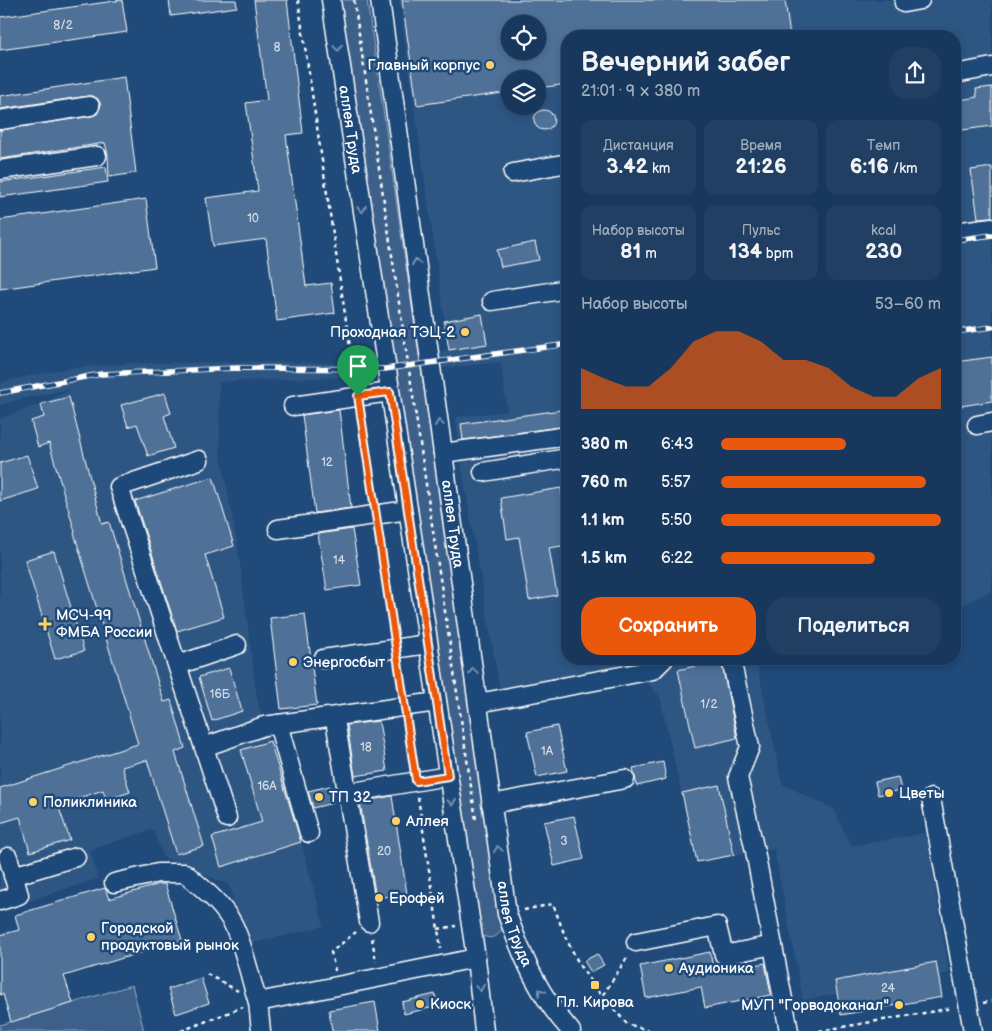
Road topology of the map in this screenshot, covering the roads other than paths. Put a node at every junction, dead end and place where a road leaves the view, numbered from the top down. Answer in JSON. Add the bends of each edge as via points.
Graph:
{"nodes":[{"id":1,"x":331,"y":0,"type":"edge"},
{"id":2,"x":380,"y":0,"type":"edge"},
{"id":3,"x":992,"y":67,"type":"edge"},
{"id":4,"x":961,"y":73,"type":"edge"},
{"id":5,"x":90,"y":106,"type":"dead end"},
{"id":6,"x":0,"y":120,"type":"edge"},
{"id":7,"x":97,"y":156,"type":"dead end"},
{"id":8,"x":561,"y":163,"type":"edge"},
{"id":9,"x":0,"y":170,"type":"edge"},
{"id":10,"x":513,"y":173,"type":"dead end"},
{"id":11,"x":992,"y":227,"type":"edge"},
{"id":12,"x":961,"y":231,"type":"edge"},
{"id":13,"x":561,"y":290,"type":"edge"},
{"id":14,"x":492,"y":301,"type":"dead end"},
{"id":15,"x":390,"y":392,"type":"junction"},
{"id":16,"x":293,"y":406,"type":"dead end"},
{"id":17,"x":561,"y":437,"type":"edge"},
{"id":18,"x":443,"y":453,"type":"junction"},
{"id":19,"x":561,"y":459,"type":"edge"},
{"id":20,"x":199,"y":460,"type":"dead end"},
{"id":21,"x":483,"y":472,"type":"dead end"},
{"id":22,"x":408,"y":510,"type":"junction"},
{"id":23,"x":278,"y":529,"type":"dead end"},
{"id":24,"x":428,"y":644,"type":"junction"},
{"id":25,"x":237,"y":645,"type":"dead end"},
{"id":26,"x":323,"y":659,"type":"dead end"},
{"id":27,"x":658,"y":665,"type":"edge"},
{"id":28,"x":732,"y":665,"type":"edge"},
{"id":29,"x":178,"y":666,"type":"junction"},
{"id":30,"x":437,"y":702,"type":"junction"},
{"id":31,"x":478,"y":703,"type":"junction"},
{"id":32,"x":278,"y":724,"type":"junction"},
{"id":33,"x":336,"y":726,"type":"dead end"},
{"id":34,"x":204,"y":747,"type":"junction"},
{"id":35,"x":448,"y":776,"type":"junction"},
{"id":36,"x":626,"y":778,"type":"dead end"},
{"id":37,"x":347,"y":793,"type":"junction"},
{"id":38,"x":931,"y":798,"type":"dead end"},
{"id":39,"x":491,"y":804,"type":"junction"},
{"id":40,"x":227,"y":818,"type":"dead end"},
{"id":41,"x":309,"y":833,"type":"dead end"},
{"id":42,"x":8,"y":857,"type":"dead end"},
{"id":43,"x":76,"y":857,"type":"dead end"},
{"id":44,"x":13,"y":876,"type":"junction"},
{"id":45,"x":114,"y":883,"type":"dead end"},
{"id":46,"x":0,"y":901,"type":"edge"},
{"id":47,"x":369,"y":922,"type":"road end"},
{"id":48,"x":636,"y":942,"type":"road end"},
{"id":49,"x":772,"y":945,"type":"junction"},
{"id":50,"x":476,"y":958,"type":"junction"},
{"id":51,"x":258,"y":1002,"type":"junction"},
{"id":52,"x":261,"y":1031,"type":"edge"},
{"id":53,"x":484,"y":1031,"type":"edge"},
{"id":54,"x":571,"y":1031,"type":"edge"},
{"id":55,"x":789,"y":1031,"type":"edge"},
{"id":56,"x":973,"y":1031,"type":"edge"}],
"edges":[{"from":1,"to":15,"type":"street","name":"аллея Труда","one_way":true},
{"from":18,"to":2,"type":"street","name":"аллея Труда","one_way":true},
{"from":3,"to":4,"type":"street"},
{"from":5,"to":6,"type":"street"},
{"from":7,"to":9,"type":"street"},
{"from":8,"to":10,"type":"street"},
{"from":11,"to":12,"type":"street"},
{"from":13,"to":14,"type":"street"},
{"from":15,"to":16,"type":"street"},
{"from":15,"to":22,"type":"street","name":"аллея Труда"},
{"from":17,"to":18,"type":"street"},
{"from":31,"to":18,"type":"street","name":"аллея Труда","one_way":true},
{"from":19,"to":21,"type":"street"},
{"from":20,"to":29,"type":"street","via":[[119,486]]},
{"from":22,"to":23,"type":"street"},
{"from":22,"to":24,"type":"street","name":"аллея Труда"},
{"from":24,"to":26,"type":"street"},
{"from":24,"to":30,"type":"street","name":"аллея Труда"},
{"from":25,"to":29,"type":"street"},
{"from":27,"to":31,"type":"street","via":[[653,670]]},
{"from":28,"to":49,"type":"street","via":[[750,747],[738,777]]},
{"from":29,"to":34,"type":"street"},
{"from":30,"to":32,"type":"street"},
{"from":30,"to":35,"type":"street","name":"аллея Труда"},
{"from":31,"to":39,"type":"street","name":"аллея Труда"},
{"from":32,"to":34,"type":"street"},
{"from":32,"to":41,"type":"street"},
{"from":33,"to":37,"type":"street"},
{"from":34,"to":40,"type":"street"},
{"from":35,"to":37,"type":"street"},
{"from":35,"to":50,"type":"street","name":"аллея Труда","one_way":true},
{"from":36,"to":39,"type":"street"},
{"from":37,"to":47,"type":"street"},
{"from":38,"to":56,"type":"street"},
{"from":54,"to":39,"type":"street","name":"аллея Труда","one_way":true,"via":[[540,990],[522,955],[507,914]]},
{"from":42,"to":44,"type":"street"},
{"from":43,"to":44,"type":"street"},
{"from":44,"to":46,"type":"street","via":[[19,895]]},
{"from":45,"to":51,"type":"street","via":[[158,873],[185,873],[214,899],[232,923]]},
{"from":48,"to":49,"type":"street","via":[[717,926],[724,955]]},
{"from":49,"to":55,"type":"street"},
{"from":50,"to":51,"type":"street"},
{"from":50,"to":53,"type":"street","name":"аллея Труда","one_way":true},
{"from":51,"to":52,"type":"street"}]}
